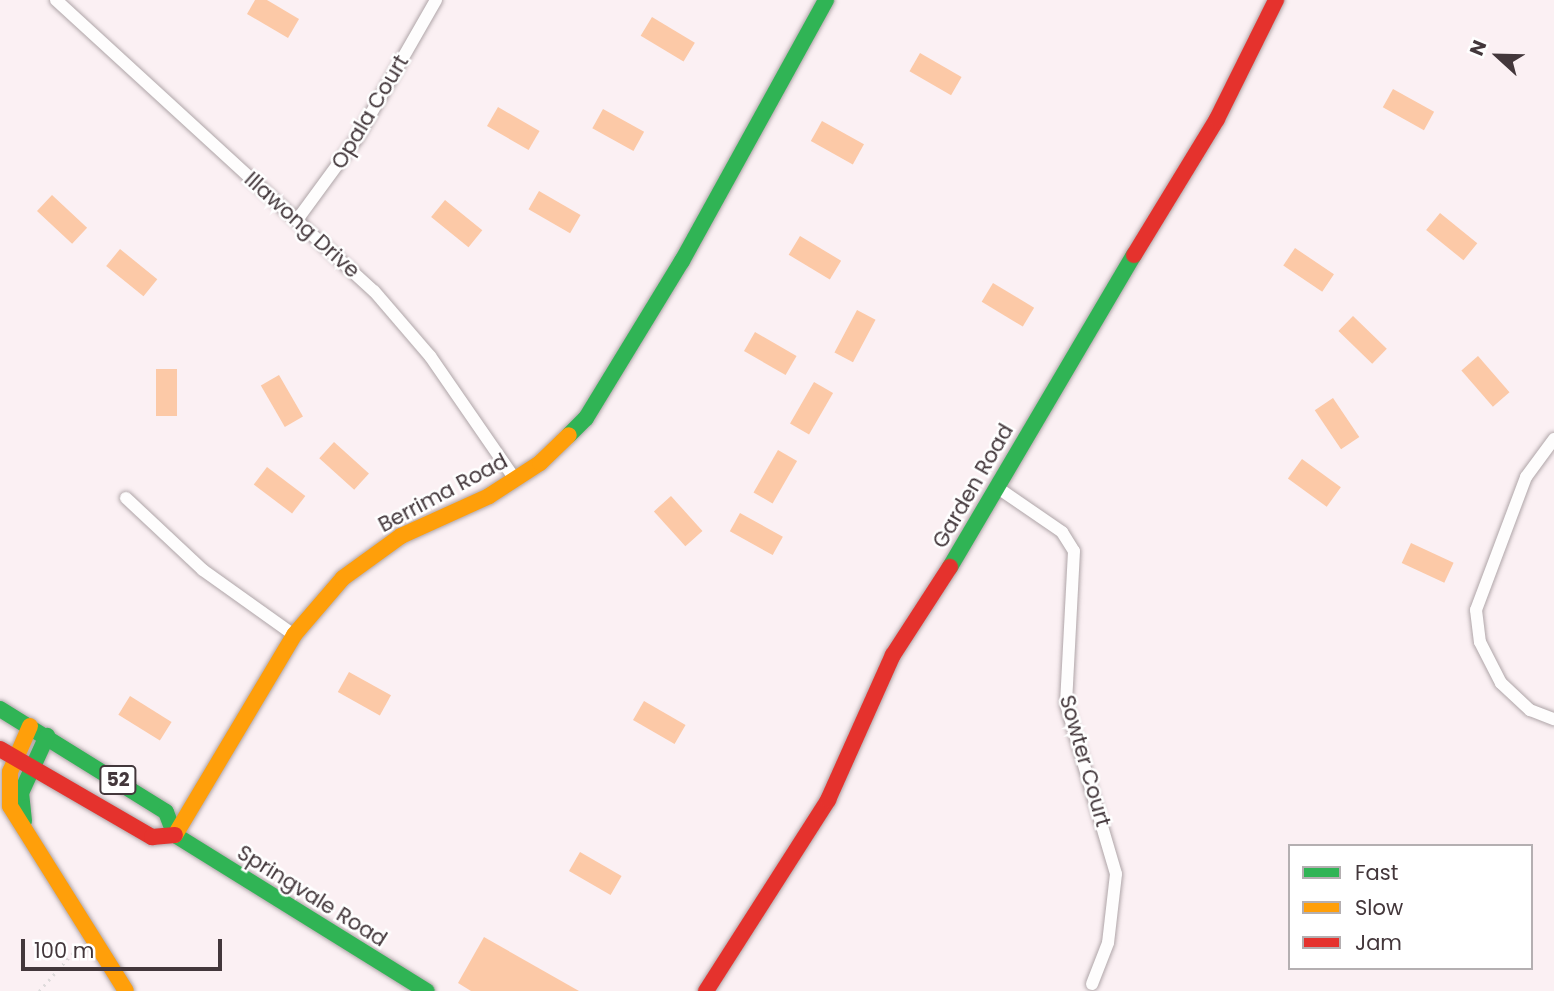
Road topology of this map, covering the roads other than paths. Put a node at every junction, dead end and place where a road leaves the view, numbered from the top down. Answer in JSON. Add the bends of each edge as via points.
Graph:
{"nodes":[{"id":1,"x":56,"y":0,"type":"edge"},
{"id":2,"x":436,"y":0,"type":"edge"},
{"id":3,"x":826,"y":0,"type":"edge"},
{"id":4,"x":1276,"y":0,"type":"edge"},
{"id":5,"x":297,"y":220,"type":"junction"},
{"id":6,"x":1554,"y":439,"type":"edge"},
{"id":7,"x":515,"y":479,"type":"junction"},
{"id":8,"x":998,"y":488,"type":"junction"},
{"id":9,"x":126,"y":498,"type":"dead end"},
{"id":10,"x":293,"y":635,"type":"junction"},
{"id":11,"x":0,"y":709,"type":"edge"},
{"id":12,"x":1554,"y":719,"type":"edge"},
{"id":13,"x":30,"y":726,"type":"junction"},
{"id":14,"x":47,"y":736,"type":"junction"},
{"id":15,"x":7,"y":753,"type":"edge"},
{"id":16,"x":31,"y":766,"type":"junction"},
{"id":17,"x":25,"y":825,"type":"junction"},
{"id":18,"x":175,"y":835,"type":"junction"},
{"id":19,"x":1092,"y":984,"type":"dead end"},
{"id":20,"x":126,"y":991,"type":"edge"},
{"id":21,"x":427,"y":991,"type":"edge"},
{"id":22,"x":706,"y":991,"type":"edge"}],
"edges":[{"from":1,"to":5,"type":"street","name":"Illawong Drive"},
{"from":2,"to":5,"type":"street","name":"Opala Court","via":[[358,138]]},
{"from":3,"to":7,"type":"street","name":"Berrima Road","via":[[606,392],[565,442]]},
{"from":4,"to":8,"type":"street","name":"Garden Road","via":[[1217,119],[1061,373]]},
{"from":5,"to":7,"type":"street","name":"Illawong Drive","via":[[407,327]]},
{"from":6,"to":12,"type":"street","via":[[1527,477],[1476,610],[1480,642],[1501,683],[1530,710]]},
{"from":7,"to":10,"type":"street","name":"Berrima Road","via":[[373,554],[343,578]]},
{"from":8,"to":19,"type":"street","name":"Sowter Court","via":[[1062,531],[1074,551],[1066,704],[1116,874],[1108,943]]},
{"from":8,"to":22,"type":"street","name":"Garden Road","via":[[893,655],[828,800]]},
{"from":9,"to":10,"type":"street","via":[[203,570]]},
{"from":10,"to":18,"type":"street","name":"Berrima Road"},
{"from":11,"to":13,"type":"street","name":"Springvale Road","number":"52"},
{"from":13,"to":14,"type":"street","name":"Springvale Road","number":"52"},
{"from":13,"to":15,"type":"street"},
{"from":14,"to":16,"type":"street"},
{"from":14,"to":18,"type":"street","name":"Springvale Road","number":"52","via":[[166,812]]},
{"from":15,"to":16,"type":"street","name":"Springvale Road","number":"52"},
{"from":15,"to":17,"type":"street","via":[[10,806]]},
{"from":16,"to":17,"type":"street","via":[[21,793]]},
{"from":16,"to":18,"type":"street","name":"Springvale Road","number":"52","via":[[152,837]]},
{"from":17,"to":20,"type":"street"},
{"from":18,"to":21,"type":"street","name":"Springvale Road","number":"52"}]}
